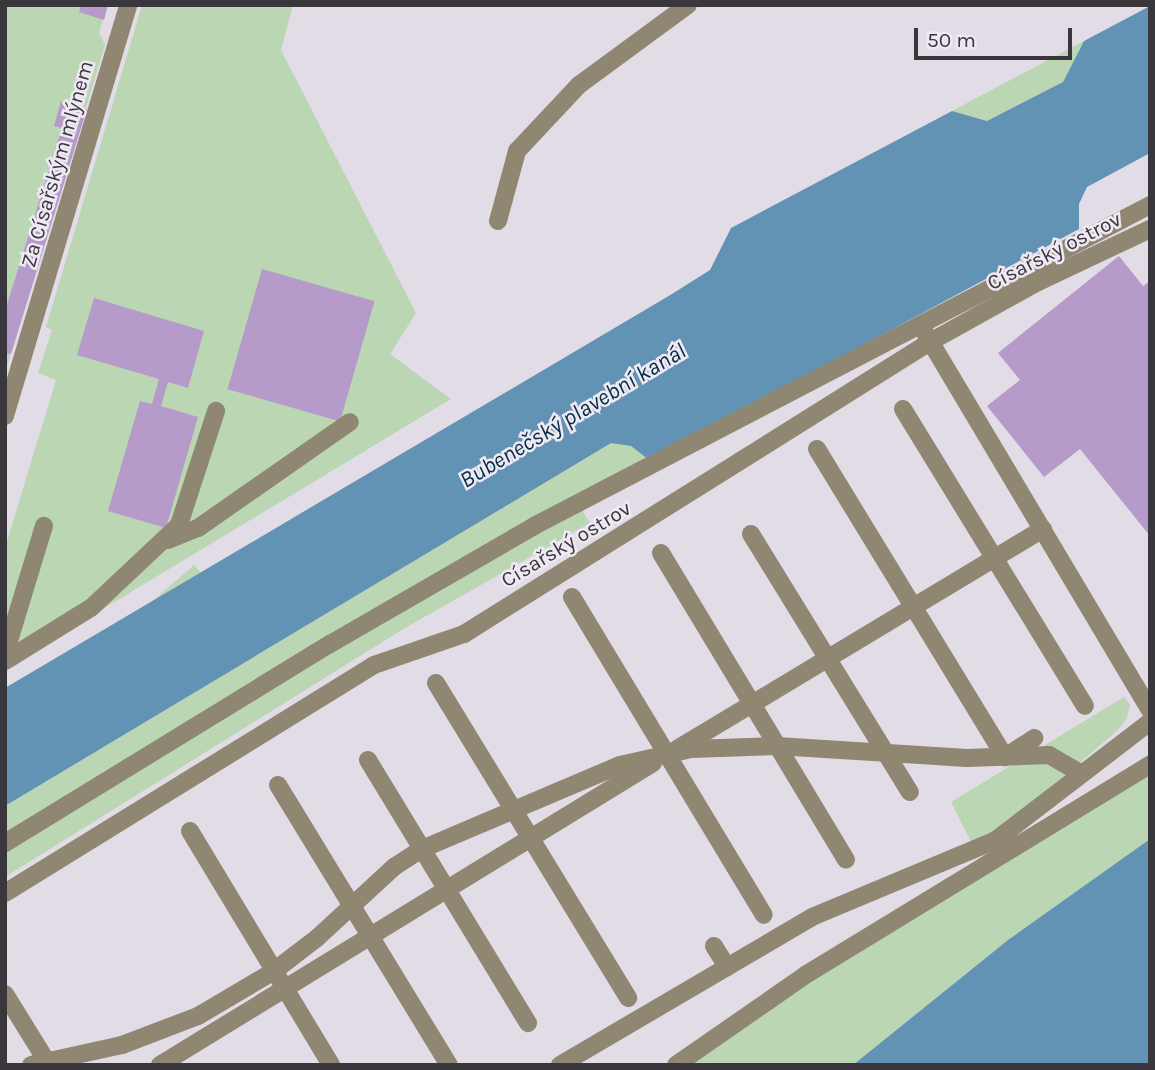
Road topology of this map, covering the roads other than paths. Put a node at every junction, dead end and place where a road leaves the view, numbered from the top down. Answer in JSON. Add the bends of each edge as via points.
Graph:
{"nodes":[{"id":1,"x":128,"y":5,"type":"edge"},
{"id":2,"x":688,"y":5,"type":"edge"},
{"id":3,"x":1150,"y":205,"type":"edge"},
{"id":4,"x":498,"y":221,"type":"dead end"},
{"id":5,"x":1150,"y":229,"type":"edge"},
{"id":6,"x":921,"y":326,"type":"junction"},
{"id":7,"x":930,"y":342,"type":"junction"},
{"id":8,"x":903,"y":409,"type":"dead end"},
{"id":9,"x":216,"y":411,"type":"dead end"},
{"id":10,"x":5,"y":416,"type":"edge"},
{"id":11,"x":349,"y":422,"type":"dead end"},
{"id":12,"x":817,"y":449,"type":"dead end"},
{"id":13,"x":44,"y":526,"type":"dead end"},
{"id":14,"x":1043,"y":529,"type":"junction"},
{"id":15,"x":751,"y":534,"type":"dead end"},
{"id":16,"x":163,"y":542,"type":"junction"},
{"id":17,"x":661,"y":553,"type":"dead end"},
{"id":18,"x":993,"y":559,"type":"junction"},
{"id":19,"x":572,"y":597,"type":"dead end"},
{"id":20,"x":912,"y":608,"type":"junction"},
{"id":21,"x":5,"y":654,"type":"edge"},
{"id":22,"x":828,"y":658,"type":"junction"},
{"id":23,"x":5,"y":661,"type":"edge"},
{"id":24,"x":436,"y":683,"type":"dead end"},
{"id":25,"x":752,"y":704,"type":"junction"},
{"id":26,"x":1085,"y":706,"type":"dead end"},
{"id":27,"x":1150,"y":710,"type":"edge"},
{"id":28,"x":1150,"y":722,"type":"edge"},
{"id":29,"x":1034,"y":738,"type":"dead end"},
{"id":30,"x":778,"y":746,"type":"junction"},
{"id":31,"x":885,"y":751,"type":"junction"},
{"id":32,"x":667,"y":755,"type":"junction"},
{"id":33,"x":1004,"y":757,"type":"junction"},
{"id":34,"x":368,"y":760,"type":"dead end"},
{"id":35,"x":1150,"y":765,"type":"edge"},
{"id":36,"x":1080,"y":774,"type":"junction"},
{"id":37,"x":278,"y":785,"type":"dead end"},
{"id":38,"x":910,"y":792,"type":"dead end"},
{"id":39,"x":512,"y":808,"type":"junction"},
{"id":40,"x":190,"y":831,"type":"dead end"},
{"id":41,"x":530,"y":838,"type":"junction"},
{"id":42,"x":5,"y":843,"type":"edge"},
{"id":43,"x":422,"y":849,"type":"junction"},
{"id":44,"x":846,"y":860,"type":"dead end"},
{"id":45,"x":446,"y":889,"type":"junction"},
{"id":46,"x":5,"y":893,"type":"edge"},
{"id":47,"x":351,"y":905,"type":"junction"},
{"id":48,"x":764,"y":915,"type":"dead end"},
{"id":49,"x":370,"y":935,"type":"junction"},
{"id":50,"x":714,"y":946,"type":"dead end"},
{"id":51,"x":727,"y":967,"type":"junction"},
{"id":52,"x":274,"y":971,"type":"junction"},
{"id":53,"x":284,"y":987,"type":"junction"},
{"id":54,"x":5,"y":994,"type":"edge"},
{"id":55,"x":628,"y":998,"type":"dead end"},
{"id":56,"x":528,"y":1023,"type":"dead end"},
{"id":57,"x":42,"y":1064,"type":"edge"},
{"id":58,"x":160,"y":1065,"type":"edge"},
{"id":59,"x":331,"y":1065,"type":"edge"},
{"id":60,"x":449,"y":1065,"type":"edge"},
{"id":61,"x":560,"y":1065,"type":"edge"},
{"id":62,"x":676,"y":1065,"type":"edge"}],
"edges":[{"from":1,"to":10,"type":"street","name":"Za Císařským mlýnem"},
{"from":2,"to":4,"type":"street","via":[[579,85],[517,151]]},
{"from":3,"to":6,"type":"street","name":"Císařský ostrov"},
{"from":5,"to":7,"type":"street","name":"Císařský ostrov","via":[[1038,282]]},
{"from":6,"to":7,"type":"street"},
{"from":6,"to":42,"type":"street","name":"Císařský ostrov","via":[[534,526],[330,643]]},
{"from":7,"to":14,"type":"street"},
{"from":7,"to":46,"type":"street","name":"Císařský ostrov","via":[[514,613],[434,647],[374,664]]},
{"from":8,"to":18,"type":"street"},
{"from":9,"to":16,"type":"street","via":[[179,525]]},
{"from":11,"to":16,"type":"street","via":[[198,528]]},
{"from":12,"to":20,"type":"street"},
{"from":13,"to":21,"type":"street"},
{"from":14,"to":18,"type":"street"},
{"from":14,"to":27,"type":"street"},
{"from":15,"to":22,"type":"street"},
{"from":16,"to":23,"type":"street","via":[[92,607]]},
{"from":17,"to":25,"type":"street"},
{"from":18,"to":20,"type":"street"},
{"from":18,"to":26,"type":"street"},
{"from":19,"to":32,"type":"street"},
{"from":20,"to":22,"type":"street"},
{"from":20,"to":33,"type":"street"},
{"from":22,"to":25,"type":"street"},
{"from":22,"to":31,"type":"street"},
{"from":24,"to":39,"type":"street"},
{"from":25,"to":30,"type":"street"},
{"from":25,"to":32,"type":"street"},
{"from":28,"to":36,"type":"street"},
{"from":29,"to":33,"type":"street"},
{"from":30,"to":31,"type":"street"},
{"from":30,"to":32,"type":"street","via":[[702,748]]},
{"from":30,"to":44,"type":"street"},
{"from":31,"to":33,"type":"street"},
{"from":31,"to":38,"type":"street"},
{"from":32,"to":39,"type":"street","via":[[586,776]]},
{"from":32,"to":41,"type":"street"},
{"from":32,"to":48,"type":"street"},
{"from":33,"to":36,"type":"street","via":[[1049,755]]},
{"from":34,"to":43,"type":"street"},
{"from":35,"to":62,"type":"street","via":[[807,974]]},
{"from":36,"to":51,"type":"street","via":[[1041,810],[996,841],[839,903]]},
{"from":37,"to":47,"type":"street"},
{"from":39,"to":41,"type":"street"},
{"from":39,"to":43,"type":"street"},
{"from":40,"to":52,"type":"street"},
{"from":41,"to":45,"type":"street"},
{"from":41,"to":55,"type":"street"},
{"from":43,"to":45,"type":"street"},
{"from":43,"to":47,"type":"street"},
{"from":45,"to":49,"type":"street"},
{"from":45,"to":56,"type":"street"},
{"from":47,"to":49,"type":"street"},
{"from":47,"to":52,"type":"street"},
{"from":49,"to":53,"type":"street"},
{"from":49,"to":60,"type":"street"},
{"from":50,"to":51,"type":"street"},
{"from":51,"to":61,"type":"street"},
{"from":52,"to":53,"type":"street"},
{"from":52,"to":57,"type":"street","via":[[237,996],[159,1033]]},
{"from":53,"to":58,"type":"street"},
{"from":53,"to":59,"type":"street"},
{"from":54,"to":57,"type":"street"}]}
